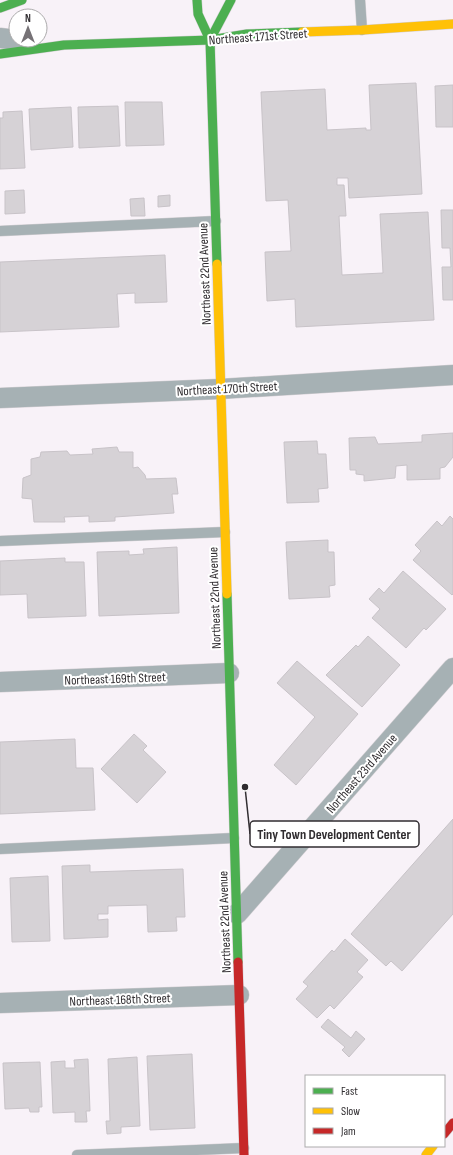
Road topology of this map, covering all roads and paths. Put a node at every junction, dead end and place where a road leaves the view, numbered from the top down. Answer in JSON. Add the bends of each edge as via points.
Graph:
{"nodes":[{"id":1,"x":22,"y":0,"type":"edge"},
{"id":2,"x":197,"y":0,"type":"edge"},
{"id":3,"x":231,"y":0,"type":"edge"},
{"id":4,"x":360,"y":0,"type":"edge"},
{"id":5,"x":0,"y":8,"type":"edge"},
{"id":6,"x":453,"y":24,"type":"edge"},
{"id":7,"x":362,"y":30,"type":"junction"},
{"id":8,"x":210,"y":40,"type":"junction"},
{"id":9,"x":48,"y":43,"type":"edge"},
{"id":10,"x":64,"y":45,"type":"junction"},
{"id":11,"x":0,"y":54,"type":"edge"},
{"id":12,"x":216,"y":221,"type":"junction"},
{"id":13,"x":0,"y":231,"type":"edge"},
{"id":14,"x":453,"y":375,"type":"edge"},
{"id":15,"x":220,"y":389,"type":"junction"},
{"id":16,"x":0,"y":398,"type":"edge"},
{"id":17,"x":225,"y":532,"type":"junction"},
{"id":18,"x":0,"y":541,"type":"edge"},
{"id":19,"x":453,"y":668,"type":"edge"},
{"id":20,"x":230,"y":673,"type":"junction"},
{"id":21,"x":0,"y":682,"type":"edge"},
{"id":22,"x":234,"y":838,"type":"junction"},
{"id":23,"x":0,"y":849,"type":"edge"},
{"id":24,"x":237,"y":914,"type":"junction"},
{"id":25,"x":239,"y":995,"type":"junction"},
{"id":26,"x":0,"y":1003,"type":"edge"},
{"id":27,"x":453,"y":1123,"type":"edge"},
{"id":28,"x":445,"y":1133,"type":"edge"},
{"id":29,"x":433,"y":1147,"type":"edge"},
{"id":30,"x":244,"y":1152,"type":"edge"},
{"id":31,"x":77,"y":1155,"type":"edge"},
{"id":32,"x":426,"y":1155,"type":"edge"}],
"edges":[{"from":1,"to":5,"type":"street"},
{"from":2,"to":8,"type":"street","name":"Northeast 22nd Avenue","via":[[198,14]]},
{"from":3,"to":8,"type":"street"},
{"from":4,"to":7,"type":"lane"},
{"from":6,"to":7,"type":"street","name":"Northeast 171st Street"},
{"from":7,"to":8,"type":"street","name":"Northeast 171st Street","via":[[248,34]]},
{"from":8,"to":10,"type":"street","name":"Northeast 171st Street"},
{"from":8,"to":12,"type":"street","name":"Northeast 22nd Avenue"},
{"from":9,"to":10,"type":"street","name":"Northeast 171st Street"},
{"from":10,"to":11,"type":"street","name":"Northeast 171st Street"},
{"from":12,"to":13,"type":"lane"},
{"from":12,"to":15,"type":"street","name":"Northeast 22nd Avenue"},
{"from":14,"to":15,"type":"street","name":"Northeast 170th Street"},
{"from":15,"to":16,"type":"street","name":"Northeast 170th Street"},
{"from":15,"to":17,"type":"street","name":"Northeast 22nd Avenue"},
{"from":17,"to":18,"type":"lane"},
{"from":17,"to":20,"type":"street","name":"Northeast 22nd Avenue"},
{"from":19,"to":24,"type":"street","name":"Northeast 23rd Avenue"},
{"from":20,"to":21,"type":"street","name":"Northeast 169th Street"},
{"from":20,"to":22,"type":"street","name":"Northeast 22nd Avenue"},
{"from":22,"to":23,"type":"lane"},
{"from":22,"to":24,"type":"street","name":"Northeast 22nd Avenue"},
{"from":24,"to":25,"type":"street","name":"Northeast 22nd Avenue"},
{"from":25,"to":26,"type":"street","name":"Northeast 168th Street"},
{"from":25,"to":30,"type":"street","name":"Northeast 22nd Avenue"},
{"from":27,"to":28,"type":"street"},
{"from":29,"to":32,"type":"street"},
{"from":30,"to":31,"type":"lane"}]}
